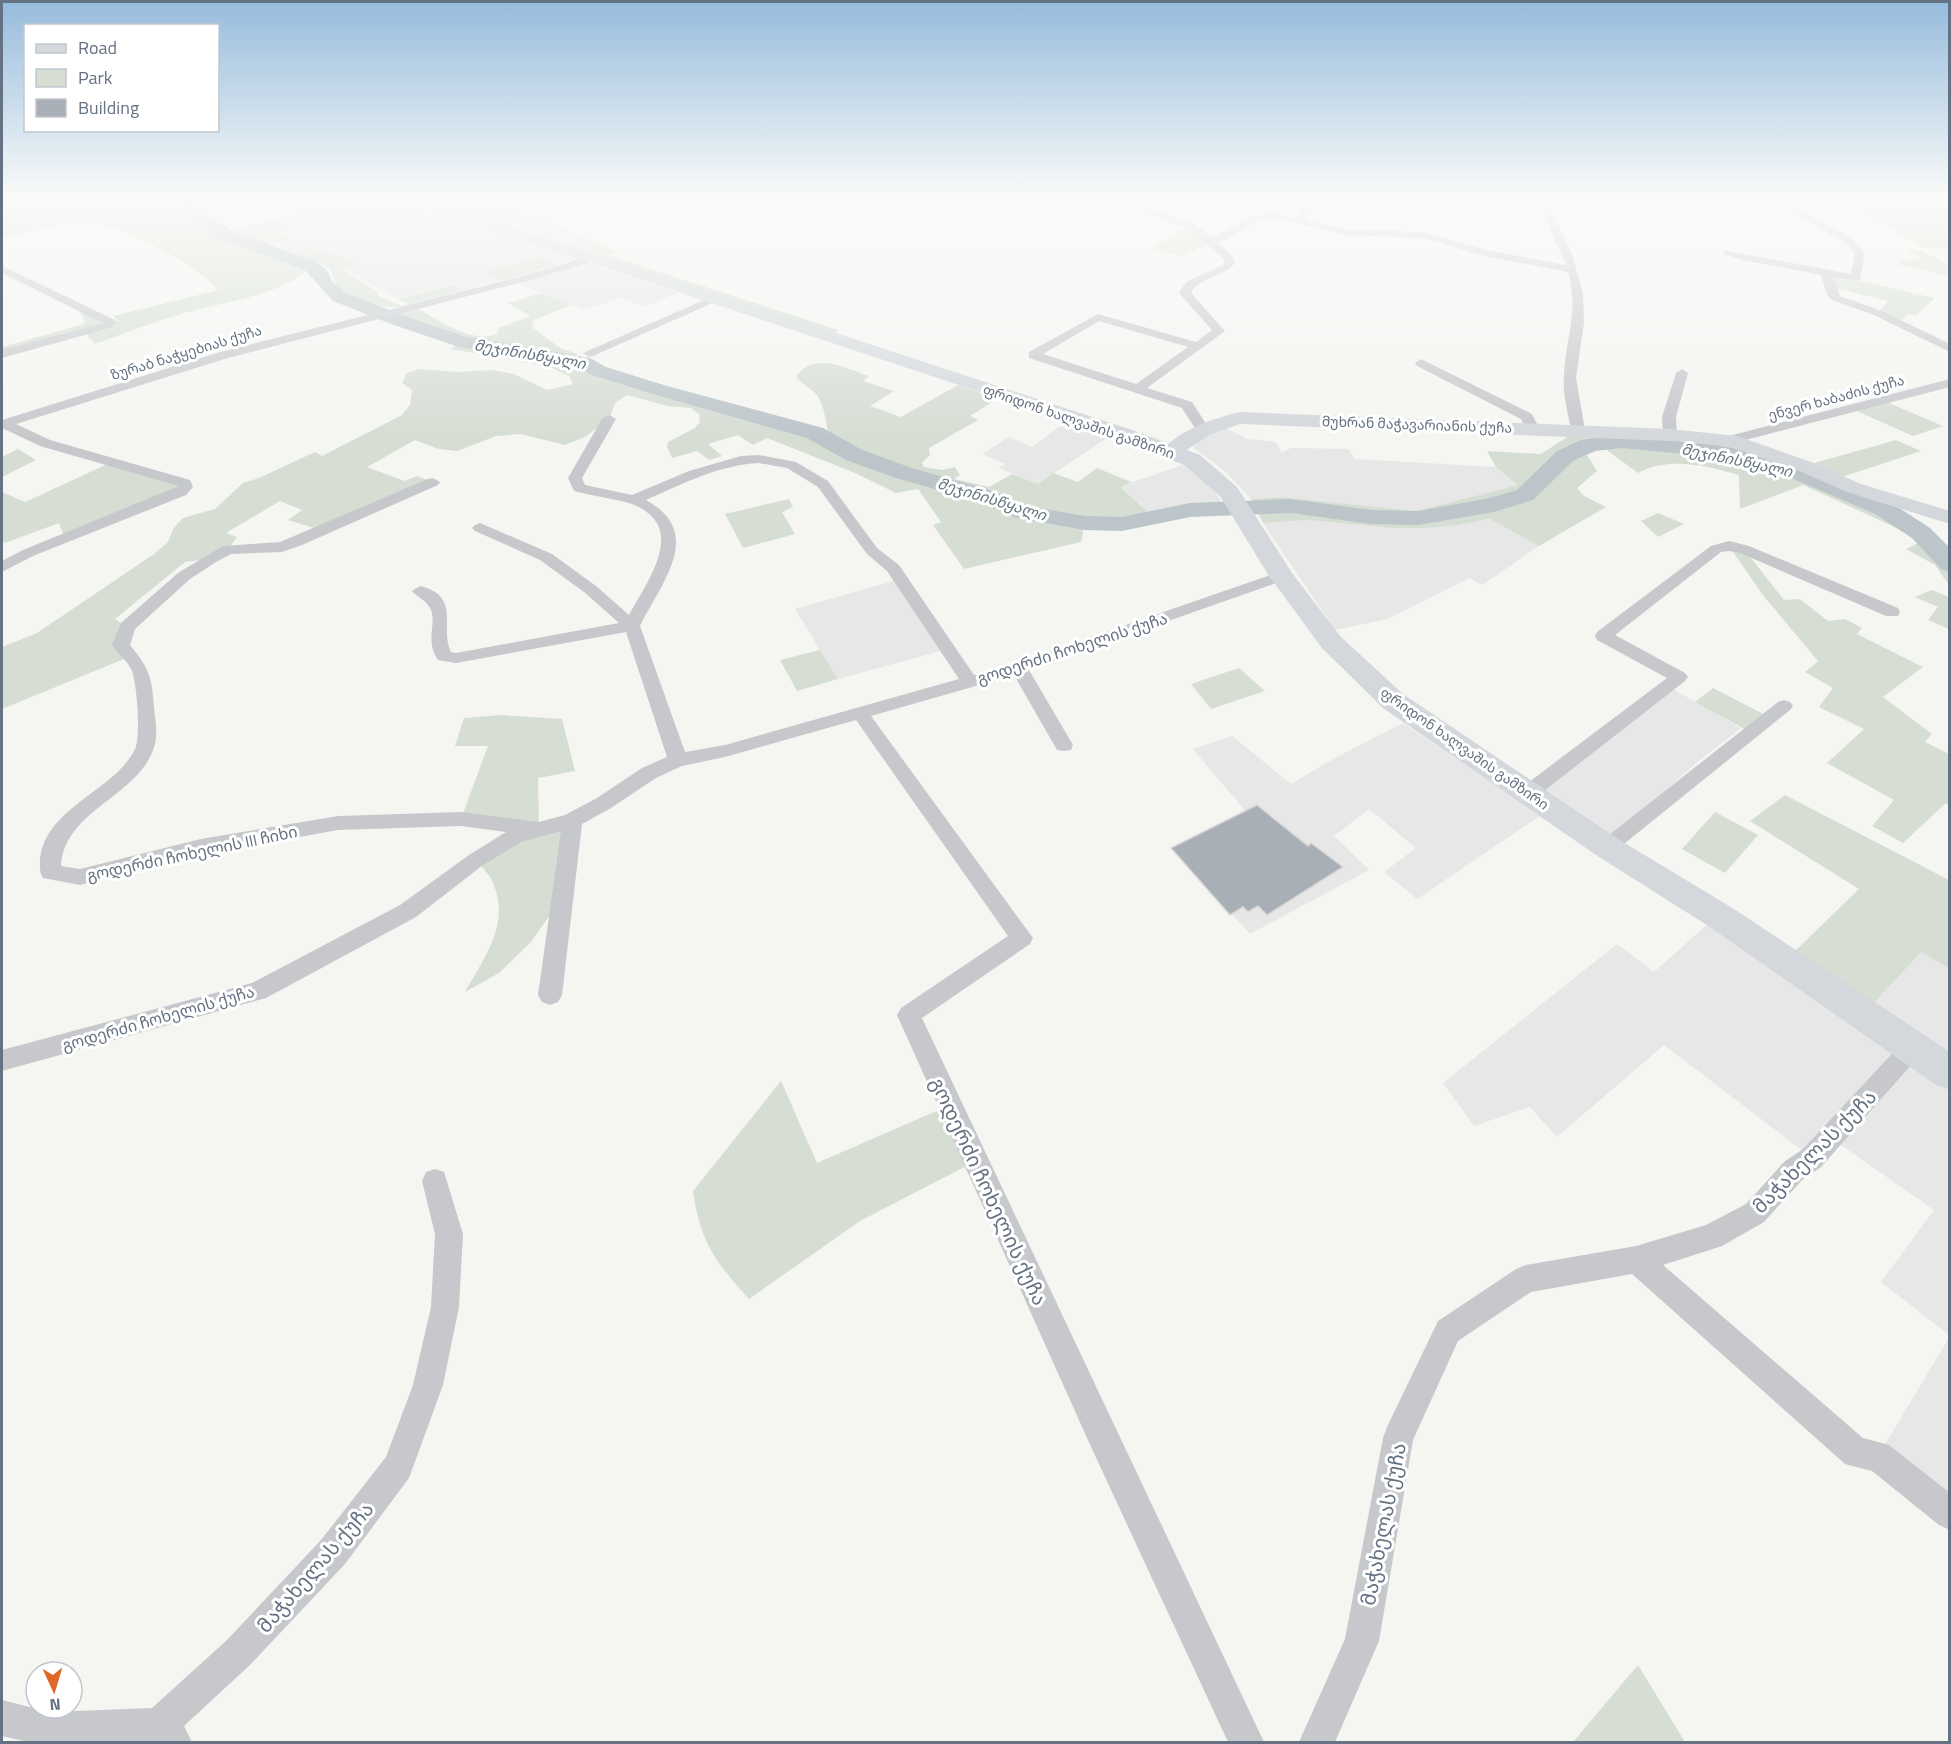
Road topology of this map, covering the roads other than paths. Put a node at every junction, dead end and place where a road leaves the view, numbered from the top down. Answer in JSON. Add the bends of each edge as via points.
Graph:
{"nodes":[{"id":1,"x":21,"y":278,"type":"edge"},
{"id":2,"x":524,"y":278,"type":"edge"},
{"id":3,"x":650,"y":278,"type":"edge"},
{"id":4,"x":1202,"y":278,"type":"edge"},
{"id":5,"x":1574,"y":278,"type":"edge"},
{"id":6,"x":1828,"y":278,"type":"edge"},
{"id":7,"x":713,"y":299,"type":"junction"},
{"id":8,"x":1196,"y":346,"type":"junction"},
{"id":9,"x":1950,"y":349,"type":"edge"},
{"id":10,"x":589,"y":353,"type":"dead end"},
{"id":11,"x":2,"y":354,"type":"edge"},
{"id":12,"x":1421,"y":363,"type":"dead end"},
{"id":13,"x":1682,"y":373,"type":"dead end"},
{"id":14,"x":1950,"y":383,"type":"edge"},
{"id":15,"x":1138,"y":388,"type":"junction"},
{"id":16,"x":609,"y":419,"type":"dead end"},
{"id":17,"x":3,"y":424,"type":"edge"},
{"id":18,"x":1532,"y":428,"type":"junction"},
{"id":19,"x":1203,"y":430,"type":"junction"},
{"id":20,"x":1578,"y":430,"type":"junction"},
{"id":21,"x":1670,"y":435,"type":"junction"},
{"id":22,"x":1730,"y":440,"type":"junction"},
{"id":23,"x":1172,"y":451,"type":"junction"},
{"id":24,"x":433,"y":482,"type":"dead end"},
{"id":25,"x":634,"y":501,"type":"junction"},
{"id":26,"x":1950,"y":518,"type":"edge"},
{"id":27,"x":480,"y":528,"type":"dead end"},
{"id":28,"x":2,"y":567,"type":"edge"},
{"id":29,"x":1281,"y":576,"type":"junction"},
{"id":30,"x":420,"y":591,"type":"dead end"},
{"id":31,"x":1892,"y":612,"type":"dead end"},
{"id":32,"x":632,"y":626,"type":"junction"},
{"id":33,"x":1020,"y":668,"type":"junction"},
{"id":34,"x":970,"y":682,"type":"junction"},
{"id":35,"x":1784,"y":706,"type":"dead end"},
{"id":36,"x":860,"y":712,"type":"junction"},
{"id":37,"x":1064,"y":745,"type":"dead end"},
{"id":38,"x":678,"y":760,"type":"junction"},
{"id":39,"x":1528,"y":793,"type":"junction"},
{"id":40,"x":572,"y":820,"type":"junction"},
{"id":41,"x":539,"y":829,"type":"junction"},
{"id":42,"x":1607,"y":847,"type":"junction"},
{"id":43,"x":550,"y":995,"type":"dead end"},
{"id":44,"x":1911,"y":1049,"type":"junction"},
{"id":45,"x":2,"y":1061,"type":"edge"},
{"id":46,"x":1950,"y":1073,"type":"edge"},
{"id":47,"x":435,"y":1181,"type":"dead end"},
{"id":48,"x":1636,"y":1260,"type":"junction"},
{"id":49,"x":1950,"y":1514,"type":"edge"},
{"id":50,"x":2,"y":1718,"type":"edge"},
{"id":51,"x":167,"y":1734,"type":"edge"},
{"id":52,"x":1246,"y":1743,"type":"edge"},
{"id":53,"x":1317,"y":1743,"type":"edge"}],
"edges":[{"from":1,"to":11,"type":"street","via":[[111,322]]},
{"from":2,"to":17,"type":"street","name":"ზურაბ ნაჭყებიას ქუჩა","via":[[224,355]]},
{"from":3,"to":7,"type":"highway","name":"ფრიდონ ხალვაშის გამზირი"},
{"from":4,"to":8,"type":"street","via":[[1190,284],[1185,293],[1219,330]]},
{"from":5,"to":20,"type":"street","via":[[1579,322],[1569,374]]},
{"from":6,"to":9,"type":"street","via":[[1836,298],[1878,313]]},
{"from":7,"to":10,"type":"street"},
{"from":7,"to":23,"type":"highway","name":"ფრიდონ ხალვაშის გამზირი"},
{"from":8,"to":15,"type":"street"},
{"from":8,"to":15,"type":"street","via":[[1098,317],[1033,355]]},
{"from":12,"to":18,"type":"street","via":[[1527,417]]},
{"from":13,"to":21,"type":"street","via":[[1669,417]]},
{"from":14,"to":22,"type":"street","name":"ენვერ ხაბაძის ქუჩა"},
{"from":15,"to":19,"type":"street","via":[[1187,405]]},
{"from":16,"to":25,"type":"street","via":[[575,478],[579,488]]},
{"from":17,"to":28,"type":"street","via":[[45,443],[185,483],[186,487]]},
{"from":18,"to":19,"type":"street","name":"მუხრან მაჭავარიანის ქუჩა","via":[[1240,418]]},
{"from":18,"to":20,"type":"street","name":"მუხრან მაჭავარიანის ქუჩა"},
{"from":19,"to":23,"type":"street","name":"მუხრან მაჭავარიანის ქუჩა"},
{"from":20,"to":21,"type":"street","name":"მუხრან მაჭავარიანის ქუჩა"},
{"from":21,"to":22,"type":"street","name":"მუხრან მაჭავარიანის ქუჩა"},
{"from":22,"to":26,"type":"street","name":"მუხრან მაჭავარიანის ქუჩა","via":[[1863,491]]},
{"from":23,"to":29,"type":"highway","name":"ფრიდონ ხალვაშის გამზირი","via":[[1192,460],[1229,492]]},
{"from":24,"to":41,"type":"street","name":"გოდერძი ჩოხელის III ჩიხი","via":[[297,543],[228,549],[184,576],[127,627],[121,645],[142,675],[148,737],[143,753],[70,823],[53,848],[50,872],[80,877],[201,847],[338,823],[461,819]]},
{"from":25,"to":32,"type":"street","via":[[656,513],[668,526],[670,548]]},
{"from":25,"to":34,"type":"street","via":[[694,474],[741,460],[791,465],[823,484],[872,551],[893,568]]},
{"from":27,"to":32,"type":"street","via":[[546,557]]},
{"from":29,"to":33,"type":"street","name":"გოდერძი ჩოხელის ქუჩა"},
{"from":29,"to":39,"type":"highway","name":"ფრიდონ ხალვაშის გამზირი","via":[[1330,642],[1393,701]]},
{"from":30,"to":32,"type":"street","via":[[432,598],[441,611],[438,648],[444,656],[456,658]]},
{"from":31,"to":39,"type":"street","via":[[1742,546],[1716,549],[1603,636],[1679,677]]},
{"from":32,"to":38,"type":"street"},
{"from":33,"to":34,"type":"street","name":"გოდერძი ჩოხელის ქუჩა"},
{"from":33,"to":37,"type":"street"},
{"from":34,"to":36,"type":"street","name":"გოდერძი ჩოხელის ქუჩა"},
{"from":35,"to":42,"type":"street"},
{"from":36,"to":38,"type":"street","name":"გოდერძი ჩოხელის ქუჩა","via":[[726,751]]},
{"from":36,"to":52,"type":"street","name":"გოდერძი ჩოხელის ქუჩა","via":[[1022,938],[909,1015]]},
{"from":38,"to":40,"type":"street","name":"გოდერძი ჩოხელის ქუჩა"},
{"from":39,"to":42,"type":"highway","name":"ფრიდონ ხალვაშის გამზირი"},
{"from":40,"to":41,"type":"street","name":"გოდერძი ჩოხელის ქუჩა"},
{"from":40,"to":43,"type":"street"},
{"from":41,"to":45,"type":"street","name":"გოდერძი ჩოხელის ქუჩა","via":[[514,837],[476,860],[408,911],[258,991]]},
{"from":42,"to":44,"type":"highway","name":"ფრიდონ ხალვაშის გამზირი","via":[[1722,918]]},
{"from":44,"to":46,"type":"highway","name":"ფრიდონ ხალვაშის გამზირი"},
{"from":44,"to":48,"type":"street","name":"მაჭახელას ქუჩა","via":[[1831,1138],[1793,1171],[1755,1214],[1712,1237]]},
{"from":47,"to":51,"type":"street","name":"მაჭახელას ქუჩა","via":[[449,1234],[445,1307],[428,1385],[398,1467],[333,1552]]},
{"from":48,"to":49,"type":"street","via":[[1856,1453],[1878,1456]]},
{"from":48,"to":53,"type":"street","name":"მაჭახელას ქუჩა","via":[[1526,1279],[1448,1331],[1398,1438],[1362,1641]]},
{"from":50,"to":51,"type":"street","via":[[49,1730]]}]}
